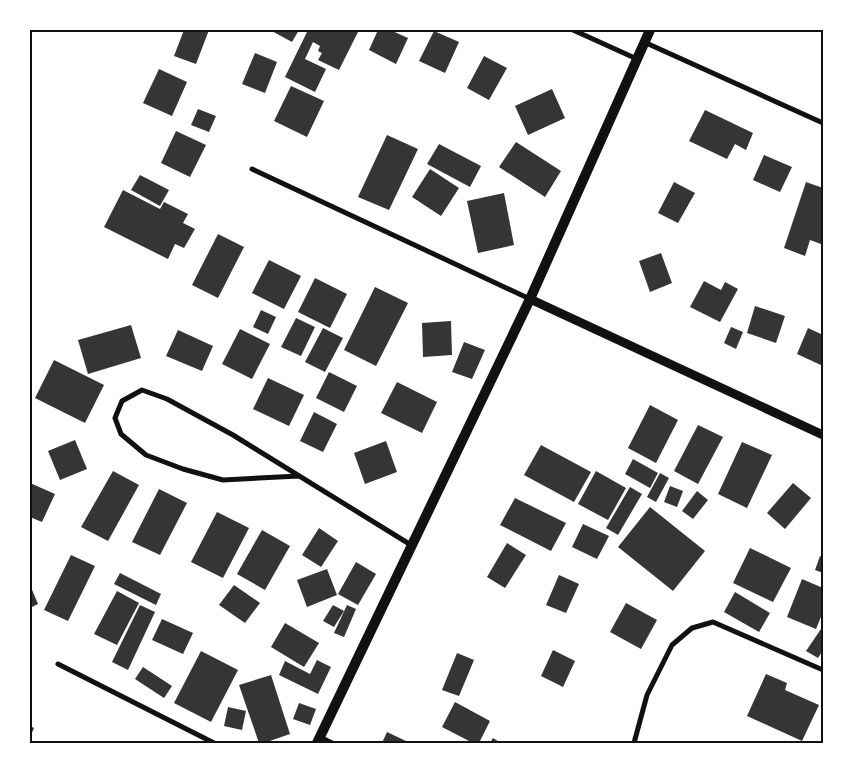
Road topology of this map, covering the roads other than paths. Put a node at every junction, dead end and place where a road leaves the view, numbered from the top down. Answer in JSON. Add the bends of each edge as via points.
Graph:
{"nodes":[{"id":1,"x":573,"y":30,"type":"edge"},
{"id":2,"x":650,"y":30,"type":"edge"},
{"id":3,"x":644,"y":42,"type":"junction"},
{"id":4,"x":637,"y":59,"type":"junction"},
{"id":5,"x":823,"y":123,"type":"edge"},
{"id":6,"x":252,"y":169,"type":"dead end"},
{"id":7,"x":530,"y":300,"type":"junction"},
{"id":8,"x":823,"y":435,"type":"edge"},
{"id":9,"x":299,"y":476,"type":"junction"},
{"id":10,"x":412,"y":545,"type":"junction"},
{"id":11,"x":58,"y":664,"type":"dead end"},
{"id":12,"x":823,"y":670,"type":"edge"},
{"id":13,"x":318,"y":740,"type":"edge"},
{"id":14,"x":214,"y":743,"type":"edge"},
{"id":15,"x":332,"y":743,"type":"edge"},
{"id":16,"x":634,"y":743,"type":"edge"}],
"edges":[{"from":1,"to":4,"type":"street"},
{"from":2,"to":3,"type":"main road"},
{"from":3,"to":4,"type":"main road"},
{"from":3,"to":5,"type":"street"},
{"from":4,"to":7,"type":"main road"},
{"from":6,"to":7,"type":"street"},
{"from":7,"to":8,"type":"street"},
{"from":7,"to":10,"type":"main road"},
{"from":9,"to":9,"type":"street","via":[[233,435],[142,390],[122,401],[115,418],[120,434],[146,455],[184,469],[223,480]]},
{"from":9,"to":10,"type":"street"},
{"from":10,"to":13,"type":"main road"},
{"from":11,"to":14,"type":"street"},
{"from":12,"to":16,"type":"street","via":[[713,622],[692,628],[672,645],[647,695]]},
{"from":13,"to":15,"type":"street"}]}
